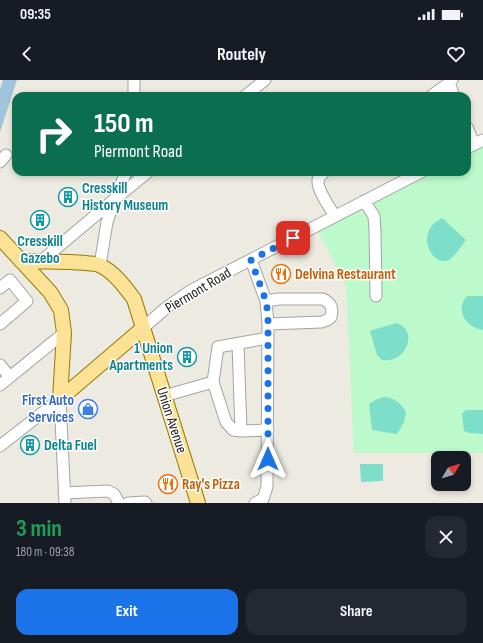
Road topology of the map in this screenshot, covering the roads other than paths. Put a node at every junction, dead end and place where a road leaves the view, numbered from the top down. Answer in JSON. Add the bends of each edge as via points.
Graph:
{"nodes":[{"id":1,"x":134,"y":80,"type":"edge"},
{"id":2,"x":265,"y":80,"type":"edge"},
{"id":3,"x":451,"y":82,"type":"edge"},
{"id":4,"x":134,"y":92,"type":"edge"},
{"id":5,"x":250,"y":92,"type":"edge"},
{"id":6,"x":437,"y":92,"type":"edge"},
{"id":7,"x":453,"y":92,"type":"edge"},
{"id":8,"x":124,"y":176,"type":"edge"},
{"id":9,"x":143,"y":176,"type":"edge"},
{"id":10,"x":321,"y":176,"type":"edge"},
{"id":11,"x":413,"y":176,"type":"edge"},
{"id":12,"x":115,"y":199,"type":"junction"},
{"id":13,"x":364,"y":201,"type":"junction"},
{"id":14,"x":335,"y":216,"type":"junction"},
{"id":15,"x":0,"y":238,"type":"edge"},
{"id":16,"x":251,"y":260,"type":"junction"},
{"id":17,"x":21,"y":261,"type":"junction"},
{"id":18,"x":40,"y":262,"type":"junction"},
{"id":19,"x":100,"y":265,"type":"junction"},
{"id":20,"x":0,"y":288,"type":"edge"},
{"id":21,"x":376,"y":296,"type":"dead end"},
{"id":22,"x":266,"y":301,"type":"junction"},
{"id":23,"x":0,"y":324,"type":"edge"},
{"id":24,"x":268,"y":324,"type":"junction"},
{"id":25,"x":142,"y":328,"type":"junction"},
{"id":26,"x":64,"y":333,"type":"junction"},
{"id":27,"x":268,"y":338,"type":"junction"},
{"id":28,"x":238,"y":344,"type":"junction"},
{"id":29,"x":0,"y":365,"type":"edge"},
{"id":30,"x":10,"y":377,"type":"junction"},
{"id":31,"x":213,"y":382,"type":"junction"},
{"id":32,"x":0,"y":385,"type":"edge"},
{"id":33,"x":164,"y":396,"type":"junction"},
{"id":34,"x":60,"y":400,"type":"junction"},
{"id":35,"x":268,"y":430,"type":"junction"},
{"id":36,"x":241,"y":431,"type":"junction"},
{"id":37,"x":0,"y":446,"type":"edge"},
{"id":38,"x":65,"y":498,"type":"edge"},
{"id":39,"x":120,"y":503,"type":"edge"},
{"id":40,"x":128,"y":503,"type":"edge"},
{"id":41,"x":146,"y":503,"type":"edge"},
{"id":42,"x":198,"y":503,"type":"edge"},
{"id":43,"x":255,"y":503,"type":"edge"}],
"edges":[{"from":1,"to":4,"type":"street"},
{"from":2,"to":5,"type":"street"},
{"from":3,"to":6,"type":"street"},
{"from":3,"to":7,"type":"street"},
{"from":8,"to":12,"type":"street"},
{"from":9,"to":12,"type":"street"},
{"from":10,"to":14,"type":"street","via":[[318,180],[321,192]]},
{"from":11,"to":13,"type":"street","name":"Piermont Road"},
{"from":12,"to":18,"type":"street"},
{"from":12,"to":19,"type":"street","via":[[107,222]]},
{"from":13,"to":14,"type":"street","name":"Piermont Road"},
{"from":13,"to":21,"type":"street","via":[[374,216]]},
{"from":14,"to":16,"type":"street","name":"Piermont Road"},
{"from":15,"to":17,"type":"main road"},
{"from":16,"to":22,"type":"street"},
{"from":16,"to":25,"type":"street","name":"Piermont Road","via":[[190,291]]},
{"from":17,"to":18,"type":"main road"},
{"from":17,"to":26,"type":"main road","via":[[57,302],[61,310]]},
{"from":18,"to":19,"type":"main road","via":[[64,261]]},
{"from":19,"to":25,"type":"main road","name":"Union Avenue","via":[[113,275],[134,299]]},
{"from":20,"to":23,"type":"street","via":[[10,280],[27,301]]},
{"from":22,"to":24,"type":"street"},
{"from":22,"to":24,"type":"street","via":[[323,299],[332,306],[331,317],[322,322]]},
{"from":24,"to":27,"type":"street"},
{"from":25,"to":33,"type":"main road","name":"Union Avenue"},
{"from":25,"to":34,"type":"main road","name":"Piermont Road"},
{"from":26,"to":30,"type":"street"},
{"from":26,"to":34,"type":"main road"},
{"from":27,"to":28,"type":"street"},
{"from":27,"to":35,"type":"street"},
{"from":28,"to":31,"type":"street","via":[[218,347]]},
{"from":28,"to":36,"type":"street"},
{"from":29,"to":30,"type":"street"},
{"from":30,"to":32,"type":"street"},
{"from":31,"to":33,"type":"street"},
{"from":31,"to":36,"type":"street","via":[[226,422],[233,430]]},
{"from":33,"to":42,"type":"main road","name":"Union Avenue"},
{"from":34,"to":37,"type":"street","name":"Piermont Road"},
{"from":34,"to":38,"type":"street"},
{"from":35,"to":36,"type":"street"},
{"from":35,"to":43,"type":"street","via":[[267,487],[263,499]]},
{"from":38,"to":39,"type":"street","via":[[108,491],[114,494]]},
{"from":40,"to":41,"type":"street"}]}
